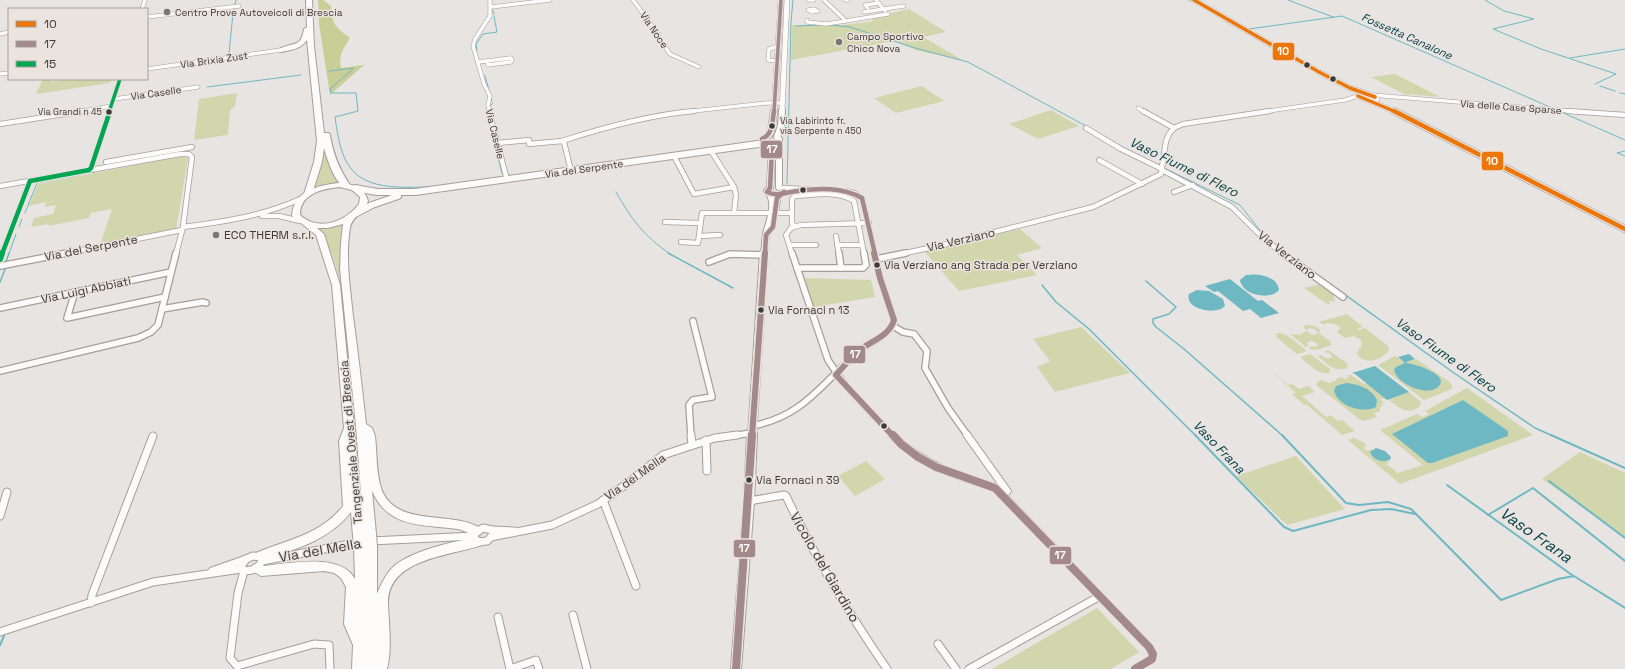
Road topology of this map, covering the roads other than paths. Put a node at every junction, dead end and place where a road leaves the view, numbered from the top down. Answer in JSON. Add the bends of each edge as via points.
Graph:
{"nodes":[{"id":1,"x":309,"y":0,"type":"edge"},
{"id":2,"x":314,"y":0,"type":"edge"},
{"id":3,"x":490,"y":0,"type":"edge"},
{"id":4,"x":550,"y":0,"type":"edge"},
{"id":5,"x":633,"y":0,"type":"edge"},
{"id":6,"x":781,"y":0,"type":"edge"},
{"id":7,"x":787,"y":0,"type":"edge"},
{"id":8,"x":808,"y":0,"type":"edge"},
{"id":9,"x":814,"y":0,"type":"edge"},
{"id":10,"x":824,"y":0,"type":"edge"},
{"id":11,"x":876,"y":0,"type":"edge"},
{"id":12,"x":1194,"y":0,"type":"edge"},
{"id":13,"x":879,"y":4,"type":"junction"},
{"id":14,"x":239,"y":6,"type":"dead end"},
{"id":15,"x":831,"y":6,"type":"junction"},
{"id":16,"x":904,"y":6,"type":"dead end"},
{"id":17,"x":491,"y":7,"type":"junction"},
{"id":18,"x":868,"y":8,"type":"dead end"},
{"id":19,"x":816,"y":9,"type":"dead end"},
{"id":20,"x":884,"y":10,"type":"junction"},
{"id":21,"x":864,"y":12,"type":"dead end"},
{"id":22,"x":148,"y":18,"type":"edge"},
{"id":23,"x":807,"y":20,"type":"dead end"},
{"id":24,"x":846,"y":21,"type":"junction"},
{"id":25,"x":310,"y":23,"type":"junction"},
{"id":26,"x":778,"y":46,"type":"junction"},
{"id":27,"x":281,"y":50,"type":"junction"},
{"id":28,"x":487,"y":61,"type":"junction"},
{"id":29,"x":777,"y":61,"type":"junction"},
{"id":30,"x":478,"y":62,"type":"junction"},
{"id":31,"x":313,"y":67,"type":"junction"},
{"id":32,"x":699,"y":67,"type":"dead end"},
{"id":33,"x":148,"y":69,"type":"edge"},
{"id":34,"x":776,"y":76,"type":"junction"},
{"id":35,"x":783,"y":76,"type":"junction"},
{"id":36,"x":120,"y":80,"type":"edge"},
{"id":37,"x":198,"y":87,"type":"dead end"},
{"id":38,"x":1350,"y":88,"type":"junction"},
{"id":39,"x":1358,"y":96,"type":"junction"},
{"id":40,"x":1371,"y":98,"type":"junction"},
{"id":41,"x":114,"y":99,"type":"junction"},
{"id":42,"x":1345,"y":100,"type":"junction"},
{"id":43,"x":774,"y":103,"type":"junction"},
{"id":44,"x":782,"y":103,"type":"junction"},
{"id":45,"x":112,"y":106,"type":"junction"},
{"id":46,"x":1138,"y":108,"type":"dead end"},
{"id":47,"x":1625,"y":115,"type":"edge"},
{"id":48,"x":0,"y":124,"type":"edge"},
{"id":49,"x":1086,"y":128,"type":"dead end"},
{"id":50,"x":1174,"y":128,"type":"junction"},
{"id":51,"x":768,"y":136,"type":"junction"},
{"id":52,"x":778,"y":139,"type":"junction"},
{"id":53,"x":562,"y":140,"type":"junction"},
{"id":54,"x":766,"y":142,"type":"junction"},
{"id":55,"x":498,"y":143,"type":"junction"},
{"id":56,"x":192,"y":147,"type":"dead end"},
{"id":57,"x":711,"y":151,"type":"junction"},
{"id":58,"x":157,"y":156,"type":"junction"},
{"id":59,"x":674,"y":156,"type":"junction"},
{"id":60,"x":118,"y":160,"type":"junction"},
{"id":61,"x":1099,"y":160,"type":"dead end"},
{"id":62,"x":106,"y":162,"type":"dead end"},
{"id":63,"x":116,"y":166,"type":"junction"},
{"id":64,"x":1162,"y":168,"type":"junction"},
{"id":65,"x":88,"y":170,"type":"junction"},
{"id":66,"x":571,"y":171,"type":"junction"},
{"id":67,"x":507,"y":180,"type":"junction"},
{"id":68,"x":30,"y":181,"type":"junction"},
{"id":69,"x":1142,"y":184,"type":"junction"},
{"id":70,"x":346,"y":185,"type":"junction"},
{"id":71,"x":1193,"y":185,"type":"junction"},
{"id":72,"x":0,"y":186,"type":"edge"},
{"id":73,"x":734,"y":187,"type":"junction"},
{"id":74,"x":355,"y":188,"type":"junction"},
{"id":75,"x":770,"y":191,"type":"junction"},
{"id":76,"x":781,"y":191,"type":"junction"},
{"id":77,"x":415,"y":192,"type":"junction"},
{"id":78,"x":1174,"y":192,"type":"dead end"},
{"id":79,"x":831,"y":193,"type":"junction"},
{"id":80,"x":308,"y":194,"type":"junction"},
{"id":81,"x":300,"y":199,"type":"junction"},
{"id":82,"x":734,"y":213,"type":"junction"},
{"id":83,"x":773,"y":213,"type":"junction"},
{"id":84,"x":792,"y":213,"type":"junction"},
{"id":85,"x":250,"y":216,"type":"junction"},
{"id":86,"x":352,"y":217,"type":"junction"},
{"id":87,"x":304,"y":222,"type":"junction"},
{"id":88,"x":665,"y":222,"type":"dead end"},
{"id":89,"x":700,"y":222,"type":"junction"},
{"id":90,"x":869,"y":223,"type":"junction"},
{"id":91,"x":858,"y":224,"type":"junction"},
{"id":92,"x":794,"y":227,"type":"junction"},
{"id":93,"x":183,"y":229,"type":"junction"},
{"id":94,"x":1625,"y":229,"type":"edge"},
{"id":95,"x":720,"y":235,"type":"dead end"},
{"id":96,"x":699,"y":236,"type":"junction"},
{"id":97,"x":836,"y":236,"type":"dead end"},
{"id":98,"x":680,"y":242,"type":"dead end"},
{"id":99,"x":791,"y":245,"type":"junction"},
{"id":100,"x":816,"y":245,"type":"dead end"},
{"id":101,"x":837,"y":245,"type":"junction"},
{"id":102,"x":862,"y":245,"type":"junction"},
{"id":103,"x":764,"y":255,"type":"junction"},
{"id":104,"x":0,"y":259,"type":"edge"},
{"id":105,"x":876,"y":259,"type":"junction"},
{"id":106,"x":709,"y":262,"type":"dead end"},
{"id":107,"x":0,"y":266,"type":"edge"},
{"id":108,"x":797,"y":268,"type":"junction"},
{"id":109,"x":841,"y":268,"type":"junction"},
{"id":110,"x":172,"y":272,"type":"junction"},
{"id":111,"x":75,"y":292,"type":"junction"},
{"id":112,"x":165,"y":297,"type":"junction"},
{"id":113,"x":1343,"y":297,"type":"dead end"},
{"id":114,"x":206,"y":302,"type":"dead end"},
{"id":115,"x":0,"y":308,"type":"edge"},
{"id":116,"x":162,"y":309,"type":"junction"},
{"id":117,"x":692,"y":322,"type":"dead end"},
{"id":118,"x":894,"y":326,"type":"junction"},
{"id":119,"x":0,"y":371,"type":"edge"},
{"id":120,"x":836,"y":375,"type":"junction"},
{"id":121,"x":356,"y":425,"type":"junction"},
{"id":122,"x":752,"y":430,"type":"junction"},
{"id":123,"x":153,"y":436,"type":"dead end"},
{"id":124,"x":706,"y":440,"type":"junction"},
{"id":125,"x":692,"y":445,"type":"junction"},
{"id":126,"x":706,"y":471,"type":"dead end"},
{"id":127,"x":996,"y":488,"type":"junction"},
{"id":128,"x":7,"y":492,"type":"dead end"},
{"id":129,"x":603,"y":500,"type":"junction"},
{"id":130,"x":749,"y":501,"type":"junction"},
{"id":131,"x":0,"y":516,"type":"edge"},
{"id":132,"x":492,"y":534,"type":"junction"},
{"id":133,"x":476,"y":536,"type":"junction"},
{"id":134,"x":365,"y":541,"type":"junction"},
{"id":135,"x":246,"y":559,"type":"junction"},
{"id":136,"x":252,"y":566,"type":"junction"},
{"id":137,"x":201,"y":575,"type":"junction"},
{"id":138,"x":636,"y":586,"type":"dead end"},
{"id":139,"x":1100,"y":596,"type":"junction"},
{"id":140,"x":91,"y":603,"type":"junction"},
{"id":141,"x":573,"y":615,"type":"dead end"},
{"id":142,"x":498,"y":617,"type":"dead end"},
{"id":143,"x":0,"y":632,"type":"edge"},
{"id":144,"x":938,"y":644,"type":"dead end"},
{"id":145,"x":360,"y":645,"type":"junction"},
{"id":146,"x":330,"y":669,"type":"edge"},
{"id":147,"x":359,"y":669,"type":"edge"},
{"id":148,"x":372,"y":669,"type":"edge"},
{"id":149,"x":380,"y":669,"type":"edge"},
{"id":150,"x":539,"y":669,"type":"edge"},
{"id":151,"x":586,"y":669,"type":"edge"},
{"id":152,"x":736,"y":669,"type":"edge"},
{"id":153,"x":887,"y":669,"type":"edge"},
{"id":154,"x":956,"y":669,"type":"edge"},
{"id":155,"x":969,"y":669,"type":"edge"},
{"id":156,"x":1135,"y":669,"type":"edge"}],
"edges":[{"from":1,"to":25,"type":"highway"},
{"from":2,"to":70,"type":"highway","via":[[316,45],[328,148],[338,177]]},
{"from":3,"to":17,"type":"street","name":"Via Caselle"},
{"from":4,"to":17,"type":"street"},
{"from":5,"to":32,"type":"street","name":"Via Noce","via":[[670,54]]},
{"from":6,"to":26,"type":"street"},
{"from":7,"to":35,"type":"street"},
{"from":8,"to":9,"type":"street"},
{"from":10,"to":15,"type":"street"},
{"from":11,"to":13,"type":"street"},
{"from":12,"to":38,"type":"street"},
{"from":13,"to":18,"type":"street","via":[[865,5]]},
{"from":13,"to":20,"type":"street"},
{"from":14,"to":22,"type":"street"},
{"from":15,"to":19,"type":"street"},
{"from":15,"to":24,"type":"street"},
{"from":16,"to":20,"type":"street"},
{"from":17,"to":30,"type":"street","name":"Via Caselle","via":[[492,15],[489,22],[473,44]]},
{"from":20,"to":21,"type":"street"},
{"from":20,"to":24,"type":"street","via":[[888,14]]},
{"from":23,"to":24,"type":"street","via":[[826,24]]},
{"from":25,"to":27,"type":"highway","via":[[304,43]]},
{"from":25,"to":31,"type":"highway"},
{"from":26,"to":29,"type":"street"},
{"from":26,"to":29,"type":"street","via":[[769,49],[768,60]]},
{"from":27,"to":31,"type":"highway","via":[[305,51]]},
{"from":27,"to":33,"type":"street","name":"Via Brixia Zust"},
{"from":28,"to":28,"type":"street","via":[[488,65],[512,60],[511,58]]},
{"from":28,"to":30,"type":"street"},
{"from":29,"to":34,"type":"street"},
{"from":30,"to":55,"type":"street","name":"Via Caselle","via":[[490,96],[488,105]]},
{"from":31,"to":80,"type":"highway","via":[[321,148]]},
{"from":34,"to":35,"type":"street"},
{"from":34,"to":43,"type":"street"},
{"from":35,"to":44,"type":"street"},
{"from":36,"to":41,"type":"street"},
{"from":37,"to":41,"type":"street","name":"Via Caselle"},
{"from":38,"to":39,"type":"street"},
{"from":38,"to":40,"type":"street"},
{"from":39,"to":40,"type":"street"},
{"from":39,"to":42,"type":"street"},
{"from":40,"to":42,"type":"street"},
{"from":40,"to":47,"type":"street","name":"Via delle Case Sparse"},
{"from":40,"to":94,"type":"street"},
{"from":41,"to":45,"type":"street"},
{"from":42,"to":50,"type":"street","via":[[1195,121]]},
{"from":43,"to":44,"type":"street"},
{"from":43,"to":51,"type":"street","via":[[771,132]]},
{"from":43,"to":53,"type":"street","via":[[679,112],[603,128]]},
{"from":44,"to":52,"type":"street"},
{"from":45,"to":48,"type":"street"},
{"from":45,"to":65,"type":"street","via":[[91,168]]},
{"from":46,"to":50,"type":"street"},
{"from":49,"to":64,"type":"street","name":"Via Verziano"},
{"from":50,"to":64,"type":"street","via":[[1166,141]]},
{"from":51,"to":52,"type":"street"},
{"from":51,"to":54,"type":"street","via":[[763,137]]},
{"from":52,"to":54,"type":"street","name":"Via del Serpente"},
{"from":52,"to":76,"type":"street","via":[[778,180]]},
{"from":53,"to":55,"type":"street","via":[[530,144],[529,140]]},
{"from":53,"to":66,"type":"street"},
{"from":54,"to":57,"type":"street","name":"Via del Serpente"},
{"from":54,"to":75,"type":"street","via":[[772,150]]},
{"from":55,"to":67,"type":"street","name":"Via Caselle"},
{"from":56,"to":58,"type":"street"},
{"from":57,"to":59,"type":"street","name":"Via del Serpente"},
{"from":57,"to":73,"type":"street"},
{"from":58,"to":60,"type":"street"},
{"from":58,"to":63,"type":"street"},
{"from":58,"to":93,"type":"street","via":[[192,156]]},
{"from":59,"to":66,"type":"street","name":"Via del Serpente"},
{"from":59,"to":73,"type":"street","via":[[694,194]]},
{"from":60,"to":62,"type":"street"},
{"from":60,"to":63,"type":"street"},
{"from":61,"to":69,"type":"street"},
{"from":63,"to":65,"type":"street"},
{"from":64,"to":69,"type":"street","name":"Via Verziano","via":[[1159,175]]},
{"from":64,"to":71,"type":"street","name":"Via Verziano"},
{"from":65,"to":68,"type":"street"},
{"from":66,"to":67,"type":"street","name":"Via del Serpente"},
{"from":67,"to":77,"type":"street","name":"Via del Serpente"},
{"from":68,"to":72,"type":"street"},
{"from":68,"to":104,"type":"street"},
{"from":69,"to":105,"type":"street","name":"Via Verziano","via":[[1093,207]]},
{"from":70,"to":74,"type":"main road"},
{"from":70,"to":80,"type":"main road","via":[[330,186]]},
{"from":71,"to":78,"type":"street"},
{"from":71,"to":113,"type":"street","name":"Via Verziano","via":[[1232,207],[1266,242]]},
{"from":73,"to":82,"type":"street"},
{"from":74,"to":77,"type":"street","name":"Via del Serpente","via":[[390,194]]},
{"from":74,"to":86,"type":"main road","name":"Tangenziale Ovest di Brescia","via":[[361,192],[364,203]]},
{"from":75,"to":76,"type":"street"},
{"from":75,"to":83,"type":"street"},
{"from":76,"to":79,"type":"street"},
{"from":76,"to":83,"type":"street"},
{"from":77,"to":86,"type":"street","name":"Via del Serpente","via":[[379,202]]},
{"from":79,"to":84,"type":"street","via":[[795,196],[792,199]]},
{"from":79,"to":90,"type":"street","via":[[850,191],[862,198]]},
{"from":79,"to":91,"type":"street","via":[[852,198]]},
{"from":80,"to":81,"type":"main road"},
{"from":81,"to":85,"type":"street","name":"Via del Serpente","via":[[278,209]]},
{"from":81,"to":87,"type":"main road","via":[[296,216]]},
{"from":82,"to":83,"type":"street"},
{"from":82,"to":89,"type":"street","via":[[702,213]]},
{"from":83,"to":84,"type":"street"},
{"from":83,"to":103,"type":"street","via":[[773,228],[766,235]]},
{"from":84,"to":92,"type":"street"},
{"from":85,"to":87,"type":"street","name":"Via del Serpente","via":[[279,216]]},
{"from":85,"to":93,"type":"street","name":"Via del Serpente"},
{"from":86,"to":87,"type":"main road","via":[[325,226]]},
{"from":86,"to":121,"type":"main road","name":"Tangenziale Ovest di Brescia","via":[[344,249],[344,268]]},
{"from":87,"to":121,"type":"main road","name":"Tangenziale Ovest di Brescia","via":[[320,234],[336,286]]},
{"from":88,"to":89,"type":"street"},
{"from":89,"to":96,"type":"street"},
{"from":90,"to":91,"type":"street"},
{"from":90,"to":105,"type":"street"},
{"from":91,"to":92,"type":"street"},
{"from":91,"to":102,"type":"street"},
{"from":92,"to":99,"type":"street","via":[[786,235]]},
{"from":93,"to":107,"type":"street","name":"Via del Serpente"},
{"from":93,"to":110,"type":"street"},
{"from":95,"to":96,"type":"street"},
{"from":96,"to":98,"type":"street","via":[[698,243]]},
{"from":97,"to":101,"type":"street"},
{"from":99,"to":100,"type":"street"},
{"from":99,"to":108,"type":"street"},
{"from":101,"to":102,"type":"street"},
{"from":101,"to":109,"type":"street"},
{"from":102,"to":109,"type":"street","via":[[866,266]]},
{"from":103,"to":106,"type":"street","via":[[730,254]]},
{"from":103,"to":122,"type":"street"},
{"from":105,"to":118,"type":"street","via":[[893,313]]},
{"from":108,"to":109,"type":"street"},
{"from":108,"to":120,"type":"street","via":[[828,360]]},
{"from":110,"to":111,"type":"street","name":"Via Luigi Abbiati"},
{"from":110,"to":112,"type":"street"},
{"from":111,"to":112,"type":"street","via":[[67,318]]},
{"from":111,"to":115,"type":"street","name":"Via Luigi Abbiati"},
{"from":112,"to":116,"type":"street"},
{"from":114,"to":116,"type":"street"},
{"from":116,"to":119,"type":"street","via":[[158,325],[151,332],[138,338]]},
{"from":117,"to":125,"type":"street","via":[[712,396],[693,400],[689,405]]},
{"from":118,"to":120,"type":"street","via":[[859,351]]},
{"from":118,"to":127,"type":"street","via":[[903,332],[914,334],[927,351],[925,368],[948,408],[1007,491]]},
{"from":120,"to":122,"type":"street","via":[[810,400],[789,414]]},
{"from":120,"to":127,"type":"street","via":[[901,444],[918,457],[936,467]]},
{"from":121,"to":133,"type":"main road","via":[[368,431],[370,436],[376,488],[386,506],[406,518],[460,525]]},
{"from":121,"to":134,"type":"main road","name":"Tangenziale Ovest di Brescia"},
{"from":121,"to":136,"type":"main road","via":[[344,441],[349,507],[344,515],[320,535],[276,549]]},
{"from":122,"to":124,"type":"street","name":"Via del Mella"},
{"from":122,"to":130,"type":"street"},
{"from":123,"to":140,"type":"street"},
{"from":124,"to":125,"type":"street","name":"Via del Mella"},
{"from":124,"to":126,"type":"street"},
{"from":125,"to":129,"type":"street","name":"Via del Mella","via":[[663,455]]},
{"from":127,"to":139,"type":"street"},
{"from":128,"to":131,"type":"street"},
{"from":129,"to":132,"type":"street","name":"Via del Mella","via":[[552,525]]},
{"from":129,"to":138,"type":"street"},
{"from":130,"to":152,"type":"street"},
{"from":130,"to":153,"type":"street","name":"Vicolo del Giardino","via":[[784,494],[786,496],[814,554]]},
{"from":132,"to":133,"type":"street","name":"Via del Mella","via":[[486,541]]},
{"from":132,"to":133,"type":"street","name":"Via del Mella","via":[[484,528]]},
{"from":133,"to":136,"type":"street","name":"Via del Mella","via":[[347,544]]},
{"from":133,"to":149,"type":"main road","via":[[420,557],[405,564],[393,574],[382,598],[383,658]]},
{"from":134,"to":145,"type":"main road","name":"Tangenziale Ovest di Brescia"},
{"from":134,"to":148,"type":"main road","name":"Tangenziale Ovest di Brescia"},
{"from":135,"to":136,"type":"street","via":[[242,564]]},
{"from":135,"to":136,"type":"street","name":"Via del Mella","via":[[254,556]]},
{"from":135,"to":137,"type":"street","name":"Via del Mella"},
{"from":136,"to":137,"type":"street","name":"Via del Mella"},
{"from":136,"to":145,"type":"main road","via":[[261,571],[324,566],[333,567],[344,573],[352,587],[350,624]]},
{"from":136,"to":146,"type":"street","via":[[238,593],[230,658],[237,666],[314,644],[329,644]]},
{"from":137,"to":140,"type":"street","name":"Via del Mella","via":[[153,582]]},
{"from":139,"to":155,"type":"street"},
{"from":139,"to":156,"type":"street","via":[[1153,654],[1152,659]]},
{"from":140,"to":143,"type":"street","name":"Via del Mella"},
{"from":141,"to":151,"type":"street"},
{"from":142,"to":150,"type":"street","via":[[510,669],[536,660]]},
{"from":144,"to":154,"type":"street"},
{"from":145,"to":147,"type":"main road","name":"Tangenziale Ovest di Brescia"}]}
